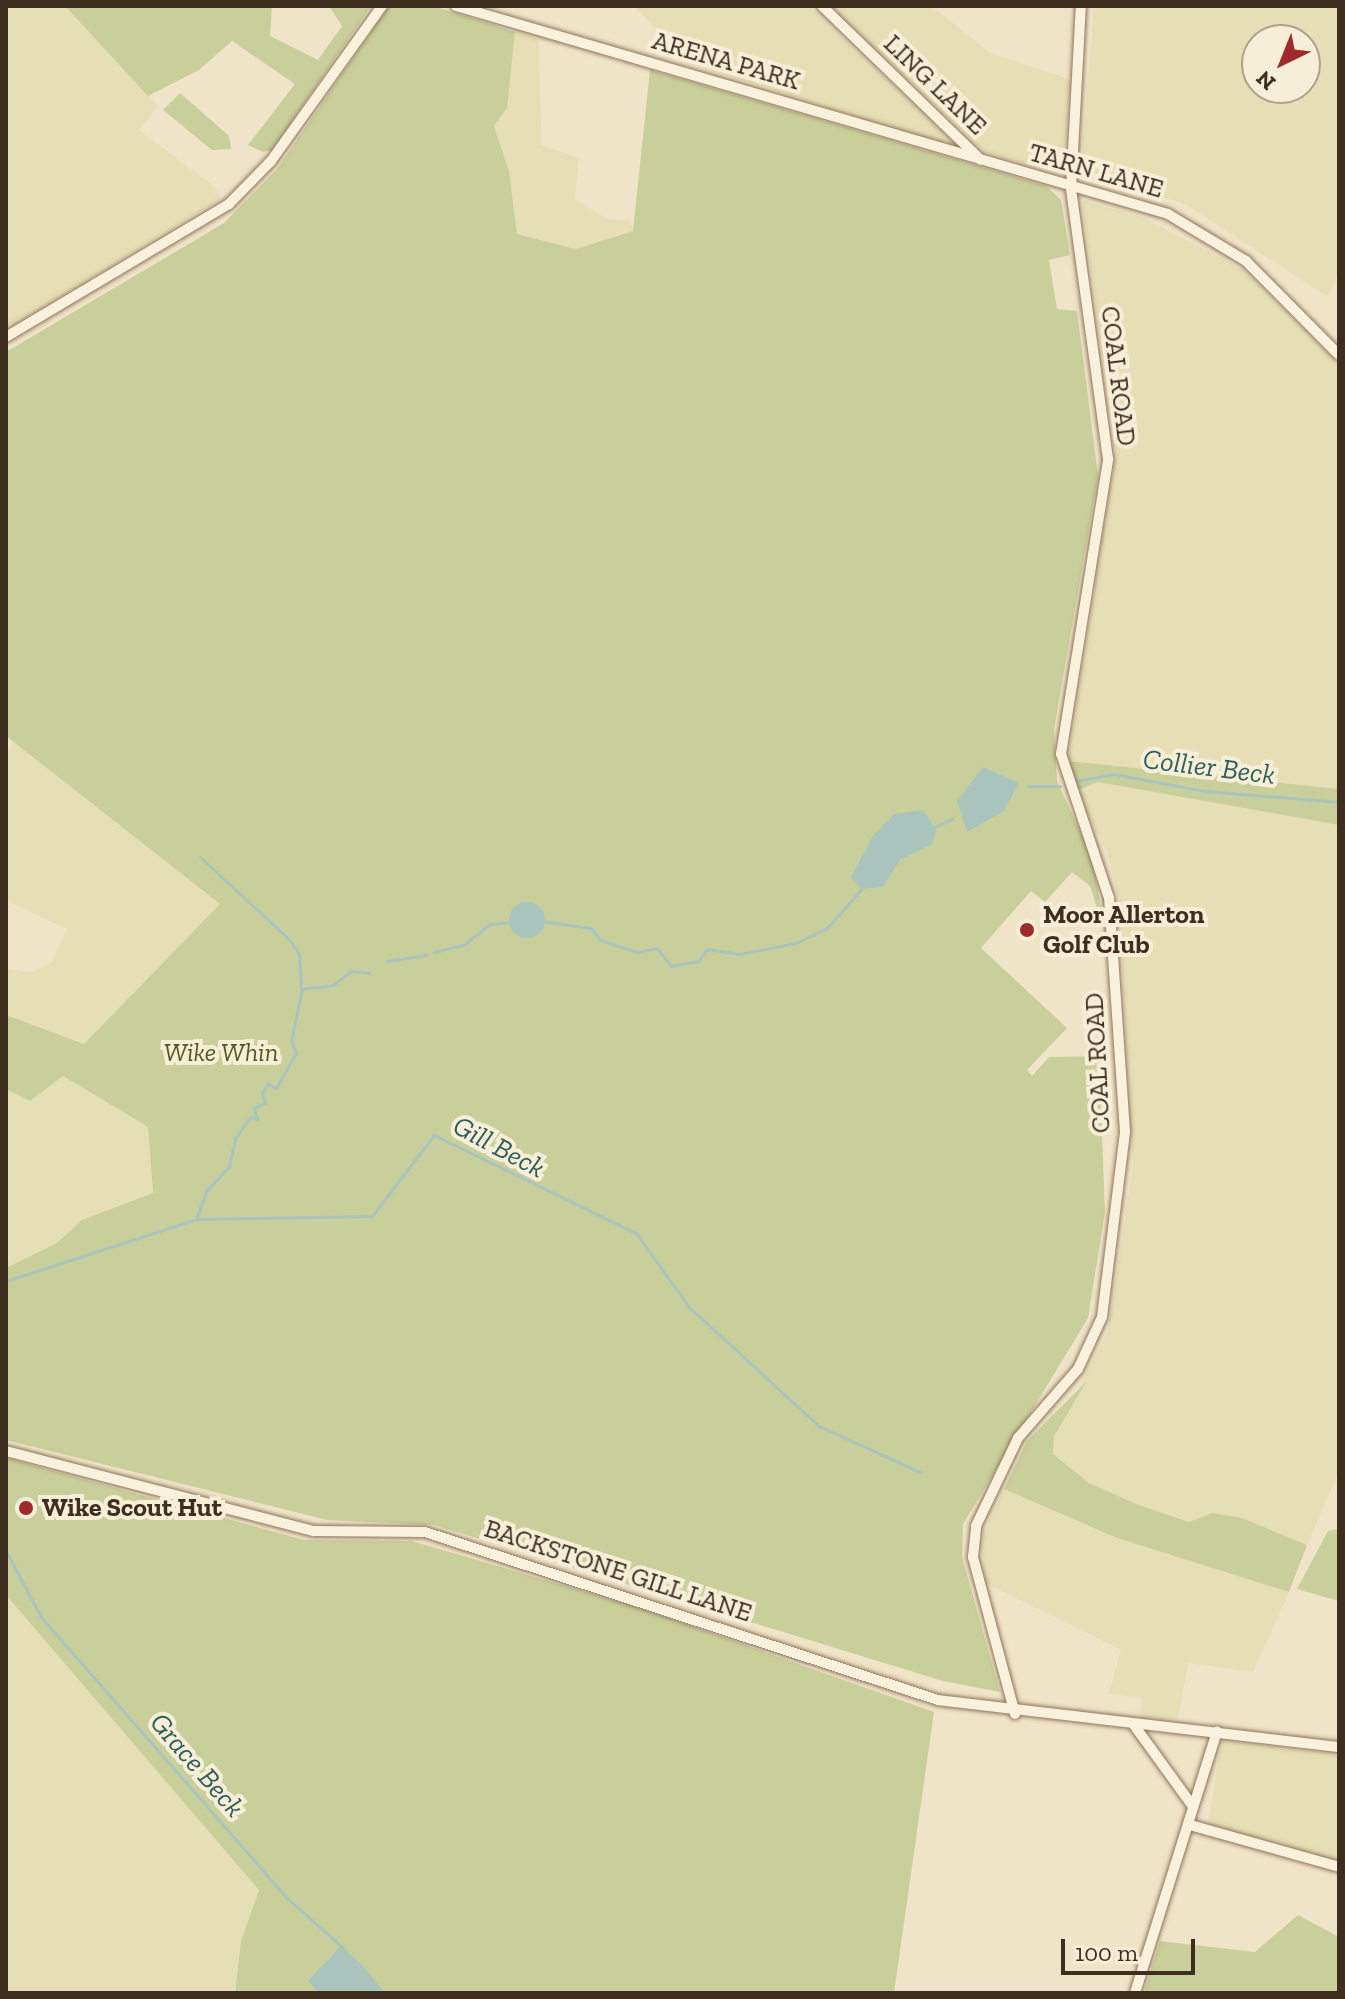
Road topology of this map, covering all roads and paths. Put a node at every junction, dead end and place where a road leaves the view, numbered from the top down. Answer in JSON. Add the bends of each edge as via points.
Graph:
{"nodes":[{"id":1,"x":382,"y":6,"type":"edge"},
{"id":2,"x":456,"y":6,"type":"edge"},
{"id":3,"x":822,"y":6,"type":"edge"},
{"id":4,"x":1081,"y":6,"type":"edge"},
{"id":5,"x":983,"y":162,"type":"junction"},
{"id":6,"x":1071,"y":188,"type":"junction"},
{"id":7,"x":6,"y":337,"type":"edge"},
{"id":8,"x":1339,"y":355,"type":"edge"},
{"id":9,"x":6,"y":1451,"type":"edge"},
{"id":10,"x":1015,"y":1714,"type":"junction"},
{"id":11,"x":1134,"y":1725,"type":"junction"},
{"id":12,"x":1217,"y":1732,"type":"junction"},
{"id":13,"x":1339,"y":1747,"type":"edge"},
{"id":14,"x":1192,"y":1805,"type":"junction"},
{"id":15,"x":1190,"y":1825,"type":"junction"},
{"id":16,"x":1339,"y":1867,"type":"edge"},
{"id":17,"x":1135,"y":1993,"type":"edge"}],
"edges":[{"from":1,"to":7,"type":"street","via":[[271,161],[229,204]]},
{"from":2,"to":5,"type":"street","name":"ARENA PARK"},
{"from":3,"to":5,"type":"street","name":"LING LANE"},
{"from":4,"to":6,"type":"street","name":"COAL ROAD"},
{"from":5,"to":6,"type":"street","name":"TARN LANE"},
{"from":6,"to":8,"type":"street","name":"TARN LANE","via":[[1168,214],[1246,261]]},
{"from":6,"to":10,"type":"street","name":"COAL ROAD","via":[[1108,459],[1061,754],[1109,898],[1125,1132],[1102,1317],[1078,1369],[1018,1438],[976,1526],[973,1557]]},
{"from":9,"to":10,"type":"street","name":"BACKSTONE GILL LANE","via":[[314,1531],[425,1532],[927,1696]]},
{"from":10,"to":11,"type":"street","name":"BACKSTONE GILL LANE"},
{"from":11,"to":12,"type":"street","name":"BACKSTONE GILL LANE"},
{"from":11,"to":14,"type":"street"},
{"from":12,"to":13,"type":"street","name":"BACKSTONE GILL LANE"},
{"from":12,"to":14,"type":"street"},
{"from":14,"to":15,"type":"street"},
{"from":15,"to":16,"type":"street"},
{"from":15,"to":17,"type":"street"}]}
